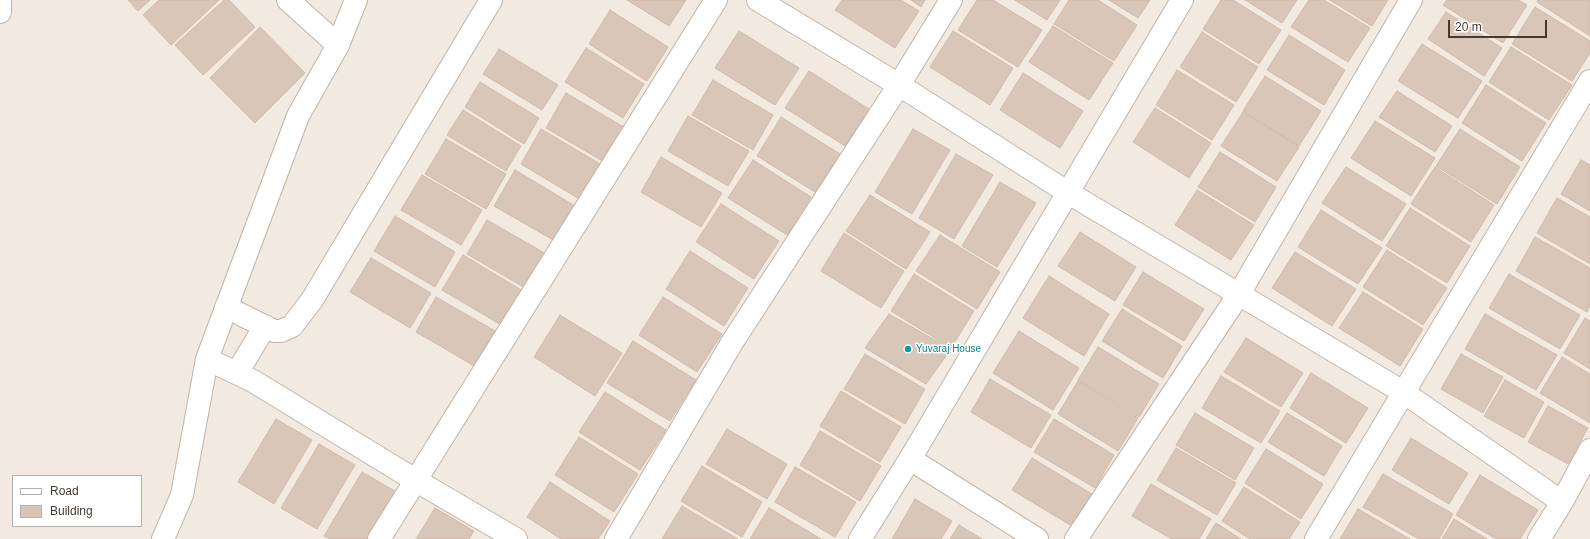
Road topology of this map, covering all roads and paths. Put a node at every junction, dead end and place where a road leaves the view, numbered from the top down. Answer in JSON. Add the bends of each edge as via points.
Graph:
{"nodes":[{"id":1,"x":0,"y":0,"type":"edge"},
{"id":2,"x":288,"y":0,"type":"edge"},
{"id":3,"x":356,"y":0,"type":"edge"},
{"id":4,"x":491,"y":0,"type":"edge"},
{"id":5,"x":716,"y":0,"type":"edge"},
{"id":6,"x":758,"y":0,"type":"edge"},
{"id":7,"x":951,"y":0,"type":"edge"},
{"id":8,"x":1182,"y":0,"type":"edge"},
{"id":9,"x":1411,"y":0,"type":"edge"},
{"id":10,"x":0,"y":12,"type":"edge"},
{"id":11,"x":338,"y":45,"type":"junction"},
{"id":12,"x":1590,"y":81,"type":"edge"},
{"id":13,"x":899,"y":86,"type":"junction"},
{"id":14,"x":1067,"y":192,"type":"junction"},
{"id":15,"x":1239,"y":294,"type":"junction"},
{"id":16,"x":226,"y":307,"type":"junction"},
{"id":17,"x":265,"y":326,"type":"junction"},
{"id":18,"x":207,"y":359,"type":"junction"},
{"id":19,"x":237,"y":373,"type":"junction"},
{"id":20,"x":1403,"y":392,"type":"junction"},
{"id":21,"x":1590,"y":450,"type":"edge"},
{"id":22,"x":910,"y":459,"type":"junction"},
{"id":23,"x":415,"y":480,"type":"junction"},
{"id":24,"x":1562,"y":502,"type":"junction"},
{"id":25,"x":163,"y":539,"type":"edge"},
{"id":26,"x":379,"y":539,"type":"edge"},
{"id":27,"x":516,"y":539,"type":"edge"},
{"id":28,"x":616,"y":539,"type":"edge"},
{"id":29,"x":860,"y":539,"type":"edge"},
{"id":30,"x":1037,"y":539,"type":"edge"},
{"id":31,"x":1076,"y":539,"type":"edge"},
{"id":32,"x":1316,"y":539,"type":"edge"},
{"id":33,"x":1539,"y":539,"type":"edge"}],
"edges":[{"from":1,"to":10,"type":"street"},
{"from":2,"to":11,"type":"street"},
{"from":3,"to":11,"type":"street"},
{"from":4,"to":17,"type":"street","via":[[312,300],[287,329],[274,331]]},
{"from":5,"to":23,"type":"street"},
{"from":6,"to":13,"type":"street"},
{"from":7,"to":13,"type":"street"},
{"from":8,"to":14,"type":"street"},
{"from":9,"to":15,"type":"street"},
{"from":11,"to":16,"type":"street","via":[[298,116]]},
{"from":12,"to":20,"type":"street"},
{"from":13,"to":14,"type":"street"},
{"from":13,"to":28,"type":"street","via":[[733,341]]},
{"from":14,"to":15,"type":"street"},
{"from":14,"to":22,"type":"street"},
{"from":15,"to":20,"type":"street"},
{"from":15,"to":31,"type":"street"},
{"from":16,"to":17,"type":"street"},
{"from":16,"to":18,"type":"street"},
{"from":17,"to":19,"type":"street"},
{"from":18,"to":19,"type":"street"},
{"from":18,"to":25,"type":"street","via":[[182,495]]},
{"from":19,"to":23,"type":"street"},
{"from":20,"to":24,"type":"street"},
{"from":20,"to":32,"type":"street"},
{"from":21,"to":24,"type":"street"},
{"from":22,"to":29,"type":"street"},
{"from":22,"to":30,"type":"street"},
{"from":23,"to":26,"type":"street"},
{"from":23,"to":27,"type":"street"},
{"from":24,"to":33,"type":"street"}]}
